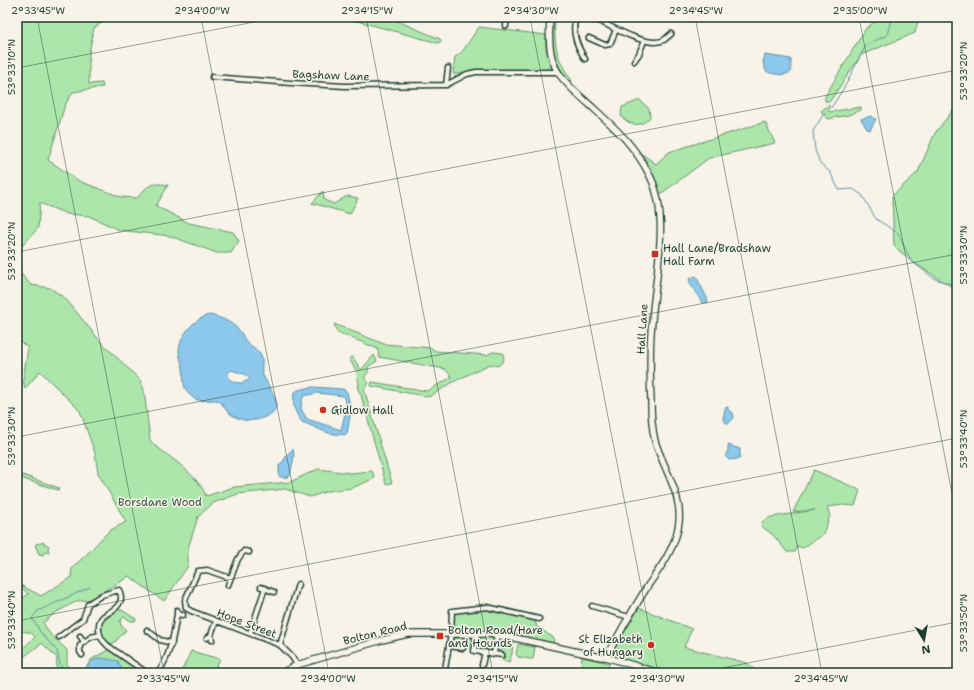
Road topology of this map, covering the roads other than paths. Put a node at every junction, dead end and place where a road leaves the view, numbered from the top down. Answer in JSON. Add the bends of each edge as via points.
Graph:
{"nodes":[{"id":1,"x":550,"y":17,"type":"edge"},
{"id":2,"x":576,"y":17,"type":"edge"},
{"id":3,"x":591,"y":17,"type":"edge"},
{"id":4,"x":506,"y":18,"type":"edge"},
{"id":5,"x":500,"y":19,"type":"dead end"},
{"id":6,"x":506,"y":26,"type":"dead end"},
{"id":7,"x":616,"y":30,"type":"junction"},
{"id":8,"x":671,"y":34,"type":"dead end"},
{"id":9,"x":589,"y":38,"type":"dead end"},
{"id":10,"x":644,"y":41,"type":"junction"},
{"id":11,"x":585,"y":59,"type":"dead end"},
{"id":12,"x":634,"y":62,"type":"dead end"},
{"id":13,"x":448,"y":68,"type":"dead end"},
{"id":14,"x":558,"y":72,"type":"junction"},
{"id":15,"x":212,"y":76,"type":"dead end"},
{"id":16,"x":447,"y":84,"type":"junction"},
{"id":17,"x":249,"y":552,"type":"dead end"},
{"id":18,"x":230,"y":578,"type":"junction"},
{"id":19,"x":298,"y":584,"type":"dead end"},
{"id":20,"x":228,"y":585,"type":"dead end"},
{"id":21,"x":274,"y":592,"type":"dead end"},
{"id":22,"x":592,"y":606,"type":"dead end"},
{"id":23,"x":183,"y":615,"type":"dead end"},
{"id":24,"x":629,"y":617,"type":"junction"},
{"id":25,"x":539,"y":619,"type":"dead end"},
{"id":26,"x":216,"y":621,"type":"junction"},
{"id":27,"x":147,"y":630,"type":"dead end"},
{"id":28,"x":250,"y":633,"type":"junction"},
{"id":29,"x":477,"y":633,"type":"junction"},
{"id":30,"x":451,"y":634,"type":"junction"},
{"id":31,"x":497,"y":634,"type":"junction"},
{"id":32,"x":100,"y":635,"type":"junction"},
{"id":33,"x":80,"y":636,"type":"dead end"},
{"id":34,"x":59,"y":637,"type":"dead end"},
{"id":35,"x":210,"y":638,"type":"dead end"},
{"id":36,"x":84,"y":642,"type":"junction"},
{"id":37,"x":172,"y":643,"type":"junction"},
{"id":38,"x":280,"y":645,"type":"junction"},
{"id":39,"x":450,"y":646,"type":"junction"},
{"id":40,"x":463,"y":648,"type":"dead end"},
{"id":41,"x":485,"y":652,"type":"junction"},
{"id":42,"x":82,"y":654,"type":"dead end"},
{"id":43,"x":494,"y":654,"type":"junction"},
{"id":44,"x":502,"y":655,"type":"dead end"},
{"id":45,"x":606,"y":657,"type":"junction"},
{"id":46,"x":297,"y":665,"type":"junction"},
{"id":47,"x":482,"y":665,"type":"dead end"},
{"id":48,"x":445,"y":669,"type":"dead end"},
{"id":49,"x":147,"y":673,"type":"edge"},
{"id":50,"x":158,"y":673,"type":"edge"},
{"id":51,"x":281,"y":673,"type":"edge"},
{"id":52,"x":659,"y":673,"type":"edge"}],
"edges":[{"from":1,"to":14,"type":"street","name":"Hall Lane","via":[[550,48]]},
{"from":2,"to":11,"type":"street","via":[[574,33]]},
{"from":3,"to":7,"type":"street"},
{"from":4,"to":5,"type":"street"},
{"from":4,"to":6,"type":"street"},
{"from":7,"to":9,"type":"street","via":[[610,44]]},
{"from":7,"to":10,"type":"street"},
{"from":8,"to":10,"type":"street","via":[[663,41]]},
{"from":10,"to":12,"type":"street"},
{"from":13,"to":16,"type":"street"},
{"from":14,"to":16,"type":"street","via":[[476,72]]},
{"from":14,"to":24,"type":"street","name":"Hall Lane","via":[[628,141],[652,181],[658,205],[660,237],[650,373],[652,428],[675,493],[679,527],[666,559]]},
{"from":15,"to":16,"type":"street","name":"Bagshaw Lane","via":[[345,86]]},
{"from":17,"to":18,"type":"street","via":[[244,548]]},
{"from":18,"to":20,"type":"street"},
{"from":18,"to":26,"type":"street","name":"Hope Street","via":[[207,570],[198,571],[185,600],[185,606],[189,610]]},
{"from":19,"to":38,"type":"street"},
{"from":21,"to":28,"type":"street","via":[[263,588]]},
{"from":22,"to":24,"type":"street"},
{"from":23,"to":37,"type":"street","via":[[177,612]]},
{"from":24,"to":45,"type":"street","name":"Hall Lane"},
{"from":25,"to":30,"type":"street","via":[[487,607],[456,610],[452,611]]},
{"from":26,"to":28,"type":"street","name":"Hope Street"},
{"from":26,"to":35,"type":"street"},
{"from":27,"to":37,"type":"street","via":[[157,638]]},
{"from":28,"to":38,"type":"street","name":"Hope Street"},
{"from":29,"to":30,"type":"street","name":"Bolton Road"},
{"from":29,"to":31,"type":"street","name":"Bolton Road"},
{"from":29,"to":41,"type":"street","via":[[474,651]]},
{"from":30,"to":39,"type":"street"},
{"from":30,"to":46,"type":"street","name":"Bolton Road","via":[[408,634]]},
{"from":31,"to":43,"type":"street"},
{"from":31,"to":45,"type":"street","name":"Bolton Road"},
{"from":32,"to":34,"type":"street","via":[[100,621],[121,602],[119,590],[102,595],[88,604],[83,619]]},
{"from":32,"to":36,"type":"street"},
{"from":32,"to":49,"type":"street","via":[[108,646]]},
{"from":33,"to":36,"type":"street"},
{"from":36,"to":42,"type":"street","via":[[80,647]]},
{"from":37,"to":50,"type":"street"},
{"from":38,"to":46,"type":"street","name":"Hope Street"},
{"from":39,"to":40,"type":"street"},
{"from":39,"to":48,"type":"street"},
{"from":41,"to":43,"type":"street"},
{"from":41,"to":47,"type":"street"},
{"from":43,"to":44,"type":"street"},
{"from":45,"to":52,"type":"street","name":"Bolton Road"},
{"from":46,"to":51,"type":"street","name":"Bolton Road"}]}
